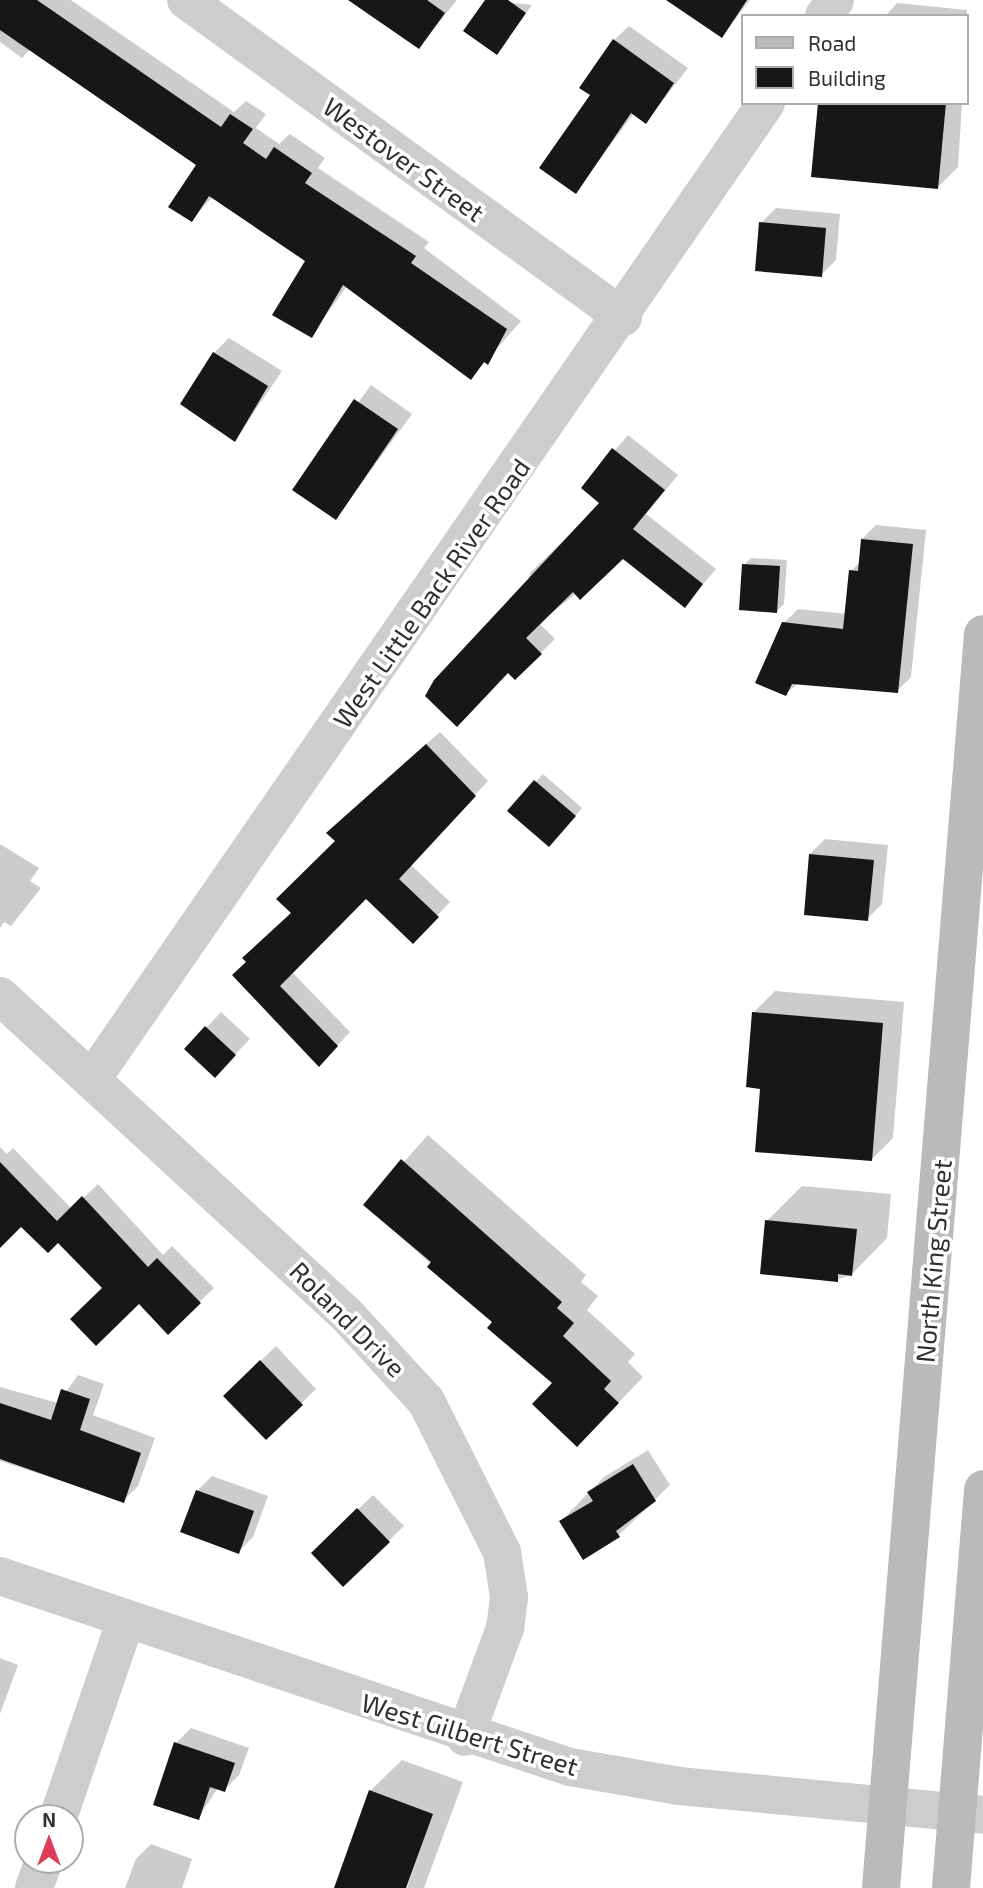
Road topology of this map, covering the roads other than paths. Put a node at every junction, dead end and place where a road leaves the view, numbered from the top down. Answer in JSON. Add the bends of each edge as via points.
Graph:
{"nodes":[{"id":1,"x":186,"y":0,"type":"edge"},
{"id":2,"x":765,"y":105,"type":"edge"},
{"id":3,"x":623,"y":317,"type":"junction"},
{"id":4,"x":983,"y":634,"type":"edge"},
{"id":5,"x":980,"y":703,"type":"edge"},
{"id":6,"x":0,"y":996,"type":"edge"},
{"id":7,"x":92,"y":1079,"type":"junction"},
{"id":8,"x":983,"y":1489,"type":"edge"},
{"id":9,"x":0,"y":1576,"type":"edge"},
{"id":10,"x":125,"y":1622,"type":"junction"},
{"id":11,"x":465,"y":1737,"type":"junction"},
{"id":12,"x":63,"y":1804,"type":"edge"},
{"id":13,"x":887,"y":1808,"type":"junction"},
{"id":14,"x":971,"y":1814,"type":"edge"},
{"id":15,"x":881,"y":1888,"type":"edge"},
{"id":16,"x":951,"y":1888,"type":"edge"}],
"edges":[{"from":1,"to":3,"type":"street","name":"Westover Street"},
{"from":2,"to":3,"type":"street","name":"West Little Back River Road"},
{"from":3,"to":7,"type":"street","name":"West Little Back River Road"},
{"from":4,"to":5,"type":"main road","name":"North King Street"},
{"from":5,"to":13,"type":"main road","name":"North King Street"},
{"from":6,"to":7,"type":"street","name":"Roland Drive"},
{"from":7,"to":11,"type":"street","name":"Roland Drive","via":[[395,1362],[444,1432],[502,1552],[509,1597],[505,1628]]},
{"from":8,"to":14,"type":"main road"},
{"from":9,"to":10,"type":"street","name":"West Gilbert Street"},
{"from":10,"to":11,"type":"street","name":"West Gilbert Street"},
{"from":10,"to":12,"type":"street"},
{"from":11,"to":13,"type":"street","name":"West Gilbert Street","via":[[626,1778]]},
{"from":13,"to":14,"type":"street","name":"West Gilbert Street"},
{"from":13,"to":15,"type":"main road","name":"North King Street"},
{"from":14,"to":16,"type":"main road"}]}
